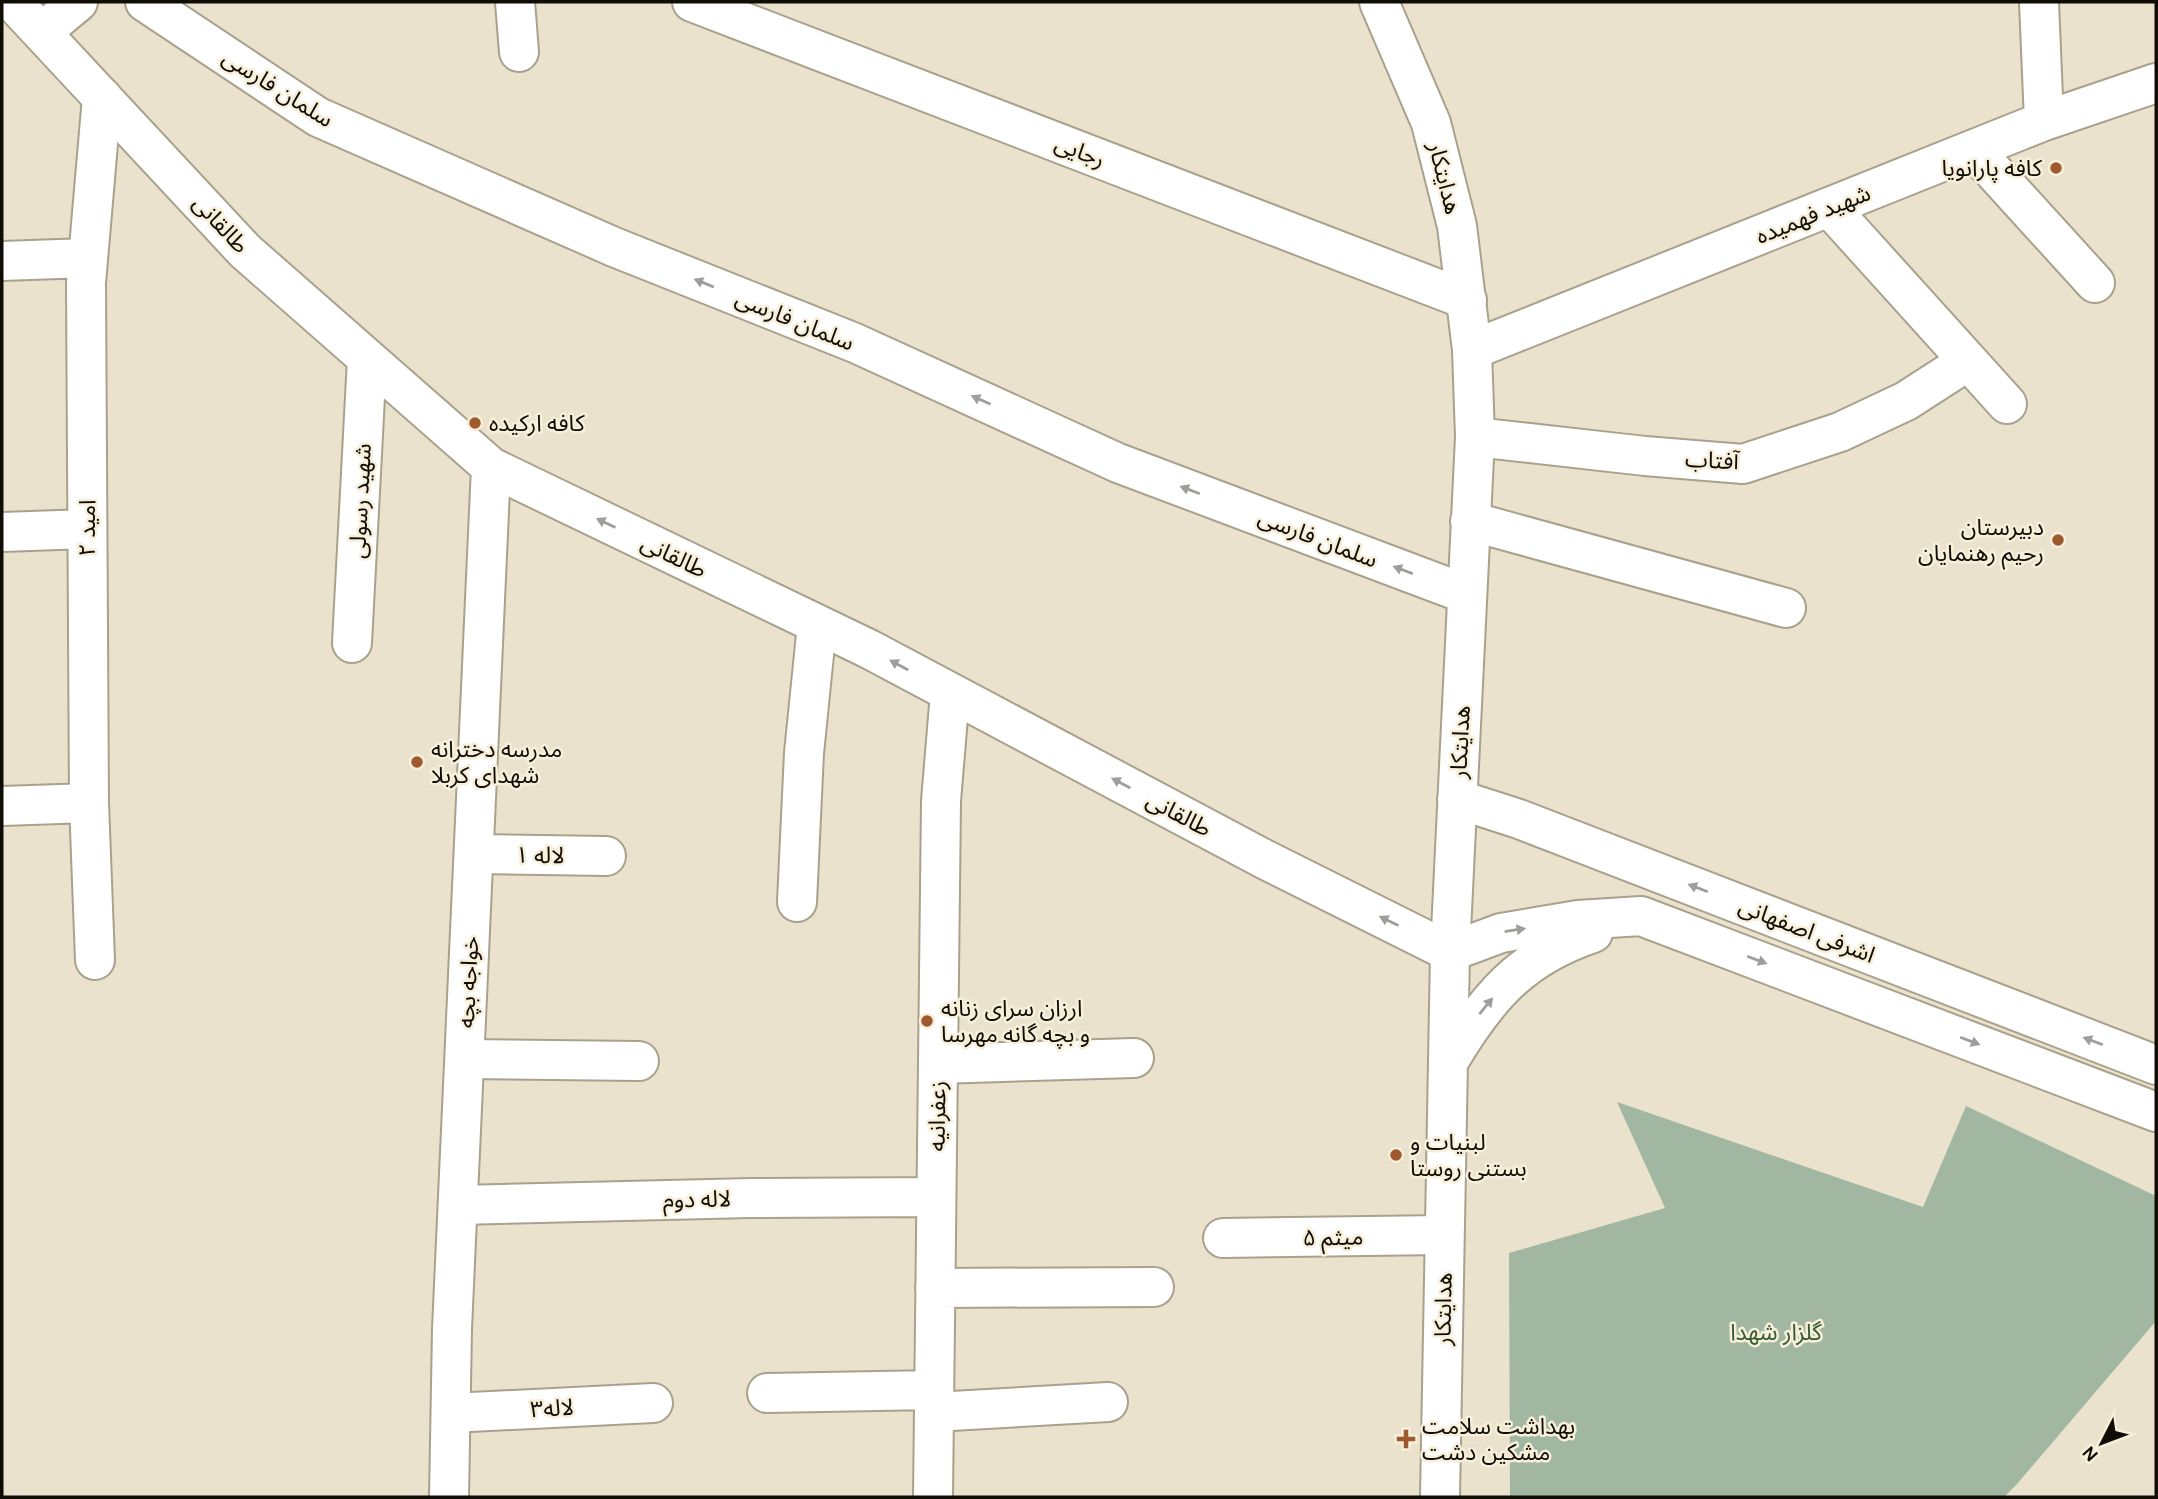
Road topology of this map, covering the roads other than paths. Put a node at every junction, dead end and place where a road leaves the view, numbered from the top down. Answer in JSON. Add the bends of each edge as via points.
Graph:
{"nodes":[{"id":1,"x":13,"y":2,"type":"edge"},
{"id":2,"x":78,"y":2,"type":"edge"},
{"id":3,"x":145,"y":2,"type":"edge"},
{"id":4,"x":515,"y":2,"type":"edge"},
{"id":5,"x":692,"y":2,"type":"edge"},
{"id":6,"x":1379,"y":2,"type":"edge"},
{"id":7,"x":2039,"y":2,"type":"edge"},
{"id":8,"x":41,"y":32,"type":"junction"},
{"id":9,"x":519,"y":52,"type":"dead end"},
{"id":10,"x":2156,"y":83,"type":"edge"},
{"id":11,"x":103,"y":97,"type":"junction"},
{"id":12,"x":2044,"y":121,"type":"junction"},
{"id":13,"x":1974,"y":150,"type":"junction"},
{"id":14,"x":1829,"y":207,"type":"junction"},
{"id":15,"x":88,"y":258,"type":"junction"},
{"id":16,"x":2,"y":261,"type":"edge"},
{"id":17,"x":2095,"y":283,"type":"dead end"},
{"id":18,"x":1466,"y":300,"type":"junction"},
{"id":19,"x":1472,"y":350,"type":"junction"},
{"id":20,"x":368,"y":359,"type":"junction"},
{"id":21,"x":1968,"y":361,"type":"junction"},
{"id":22,"x":2007,"y":404,"type":"dead end"},
{"id":23,"x":1475,"y":437,"type":"junction"},
{"id":24,"x":491,"y":467,"type":"junction"},
{"id":25,"x":1470,"y":520,"type":"junction"},
{"id":26,"x":87,"y":529,"type":"junction"},
{"id":27,"x":2,"y":532,"type":"edge"},
{"id":28,"x":1466,"y":594,"type":"junction"},
{"id":29,"x":1786,"y":608,"type":"dead end"},
{"id":30,"x":817,"y":625,"type":"junction"},
{"id":31,"x":352,"y":643,"type":"dead end"},
{"id":32,"x":950,"y":693,"type":"junction"},
{"id":33,"x":1457,"y":799,"type":"junction"},
{"id":34,"x":89,"y":803,"type":"junction"},
{"id":35,"x":2,"y":806,"type":"edge"},
{"id":36,"x":474,"y":854,"type":"junction"},
{"id":37,"x":606,"y":856,"type":"dead end"},
{"id":38,"x":797,"y":902,"type":"dead end"},
{"id":39,"x":1641,"y":916,"type":"junction"},
{"id":40,"x":1450,"y":951,"type":"junction"},
{"id":41,"x":95,"y":960,"type":"dead end"},
{"id":42,"x":1134,"y":1058,"type":"dead end"},
{"id":43,"x":465,"y":1059,"type":"junction"},
{"id":44,"x":639,"y":1061,"type":"dead end"},
{"id":45,"x":1448,"y":1063,"type":"junction"},
{"id":46,"x":938,"y":1064,"type":"junction"},
{"id":47,"x":2156,"y":1065,"type":"edge"},
{"id":48,"x":2156,"y":1112,"type":"edge"},
{"id":49,"x":936,"y":1197,"type":"junction"},
{"id":50,"x":458,"y":1205,"type":"junction"},
{"id":51,"x":1444,"y":1235,"type":"junction"},
{"id":52,"x":1223,"y":1238,"type":"dead end"},
{"id":53,"x":1154,"y":1287,"type":"dead end"},
{"id":54,"x":935,"y":1288,"type":"junction"},
{"id":55,"x":767,"y":1392,"type":"dead end"},
{"id":56,"x":934,"y":1401,"type":"junction"},
{"id":57,"x":1108,"y":1402,"type":"dead end"},
{"id":58,"x":653,"y":1403,"type":"dead end"},
{"id":59,"x":451,"y":1413,"type":"junction"},
{"id":60,"x":449,"y":1497,"type":"edge"},
{"id":61,"x":933,"y":1497,"type":"edge"},
{"id":62,"x":1440,"y":1497,"type":"edge"}],
"edges":[{"from":1,"to":8,"type":"street","name":"طالقانی"},
{"from":2,"to":8,"type":"street"},
{"from":28,"to":3,"type":"street","name":"سلمان فارسی","one_way":true,"via":[[1118,463],[855,344],[614,247],[318,117]]},
{"from":4,"to":9,"type":"street"},
{"from":5,"to":18,"type":"street","name":"رجایی"},
{"from":6,"to":18,"type":"street","name":"هدایتکار","via":[[1431,123],[1457,226]]},
{"from":7,"to":12,"type":"street"},
{"from":8,"to":11,"type":"street","name":"طالقانی"},
{"from":10,"to":12,"type":"street","name":"شهید فهمیده"},
{"from":11,"to":15,"type":"street","name":"امید ۲"},
{"from":11,"to":20,"type":"street","name":"طالقانی","via":[[245,251]]},
{"from":12,"to":13,"type":"street","name":"شهید فهمیده"},
{"from":13,"to":14,"type":"street","name":"شهید فهمیده"},
{"from":13,"to":17,"type":"street"},
{"from":14,"to":19,"type":"street","name":"شهید فهمیده"},
{"from":14,"to":21,"type":"street"},
{"from":15,"to":16,"type":"street"},
{"from":15,"to":26,"type":"street","name":"امید ۲"},
{"from":18,"to":19,"type":"street","name":"هدایتکار"},
{"from":19,"to":23,"type":"street","name":"هدایتکار"},
{"from":20,"to":24,"type":"street","name":"طالقانی"},
{"from":20,"to":31,"type":"street","name":"شهید رسولی"},
{"from":21,"to":22,"type":"street"},
{"from":21,"to":23,"type":"street","name":"آفتاب","via":[[1906,401],[1851,427],[1743,464]]},
{"from":23,"to":25,"type":"street","name":"هدایتکار"},
{"from":30,"to":24,"type":"street","name":"طالقانی","one_way":true},
{"from":24,"to":36,"type":"street","name":"خواجه بچه"},
{"from":25,"to":28,"type":"street","name":"هدایتکار"},
{"from":25,"to":29,"type":"street"},
{"from":26,"to":27,"type":"street"},
{"from":26,"to":34,"type":"street","name":"امید ۲"},
{"from":28,"to":33,"type":"street","name":"هدایتکار"},
{"from":32,"to":30,"type":"street","name":"طالقانی","one_way":true},
{"from":30,"to":38,"type":"street","via":[[804,752]]},
{"from":40,"to":32,"type":"street","name":"طالقانی","one_way":true,"via":[[1264,859]]},
{"from":32,"to":46,"type":"street","name":"زعفرانیه","via":[[941,801]]},
{"from":33,"to":40,"type":"street","name":"هدایتکار"},
{"from":47,"to":33,"type":"street","name":"اشرفی اصفهانی","one_way":true},
{"from":34,"to":35,"type":"street"},
{"from":34,"to":41,"type":"street","name":"امید ۲"},
{"from":36,"to":37,"type":"street","name":"لاله ۱"},
{"from":36,"to":43,"type":"street","name":"خواجه بچه"},
{"from":40,"to":39,"type":"street","name":"اشرفی اصفهانی","one_way":true,"via":[[1500,933],[1578,920]]},
{"from":45,"to":39,"type":"street","one_way":true,"via":[[1470,1026],[1516,974],[1553,948]]},
{"from":39,"to":48,"type":"street","name":"اشرفی اصفهانی","one_way":true},
{"from":40,"to":45,"type":"street","name":"هدایتکار"},
{"from":42,"to":46,"type":"street"},
{"from":43,"to":44,"type":"street"},
{"from":43,"to":50,"type":"street","name":"خواجه بچه"},
{"from":45,"to":51,"type":"street","name":"هدایتکار"},
{"from":46,"to":49,"type":"street","name":"زعفرانیه"},
{"from":49,"to":50,"type":"street","name":"لاله دوم"},
{"from":49,"to":54,"type":"street","name":"زعفرانیه"},
{"from":50,"to":59,"type":"street","name":"خواجه بچه"},
{"from":51,"to":52,"type":"street","name":"میثم ۵"},
{"from":51,"to":62,"type":"street","name":"هدایتکار"},
{"from":53,"to":54,"type":"street"},
{"from":54,"to":56,"type":"street","name":"زعفرانیه"},
{"from":55,"to":56,"type":"street"},
{"from":56,"to":57,"type":"street"},
{"from":56,"to":61,"type":"street","name":"زعفرانیه"},
{"from":58,"to":59,"type":"street","name":"لاله۳"},
{"from":59,"to":60,"type":"street","name":"خواجه بچه"}]}
